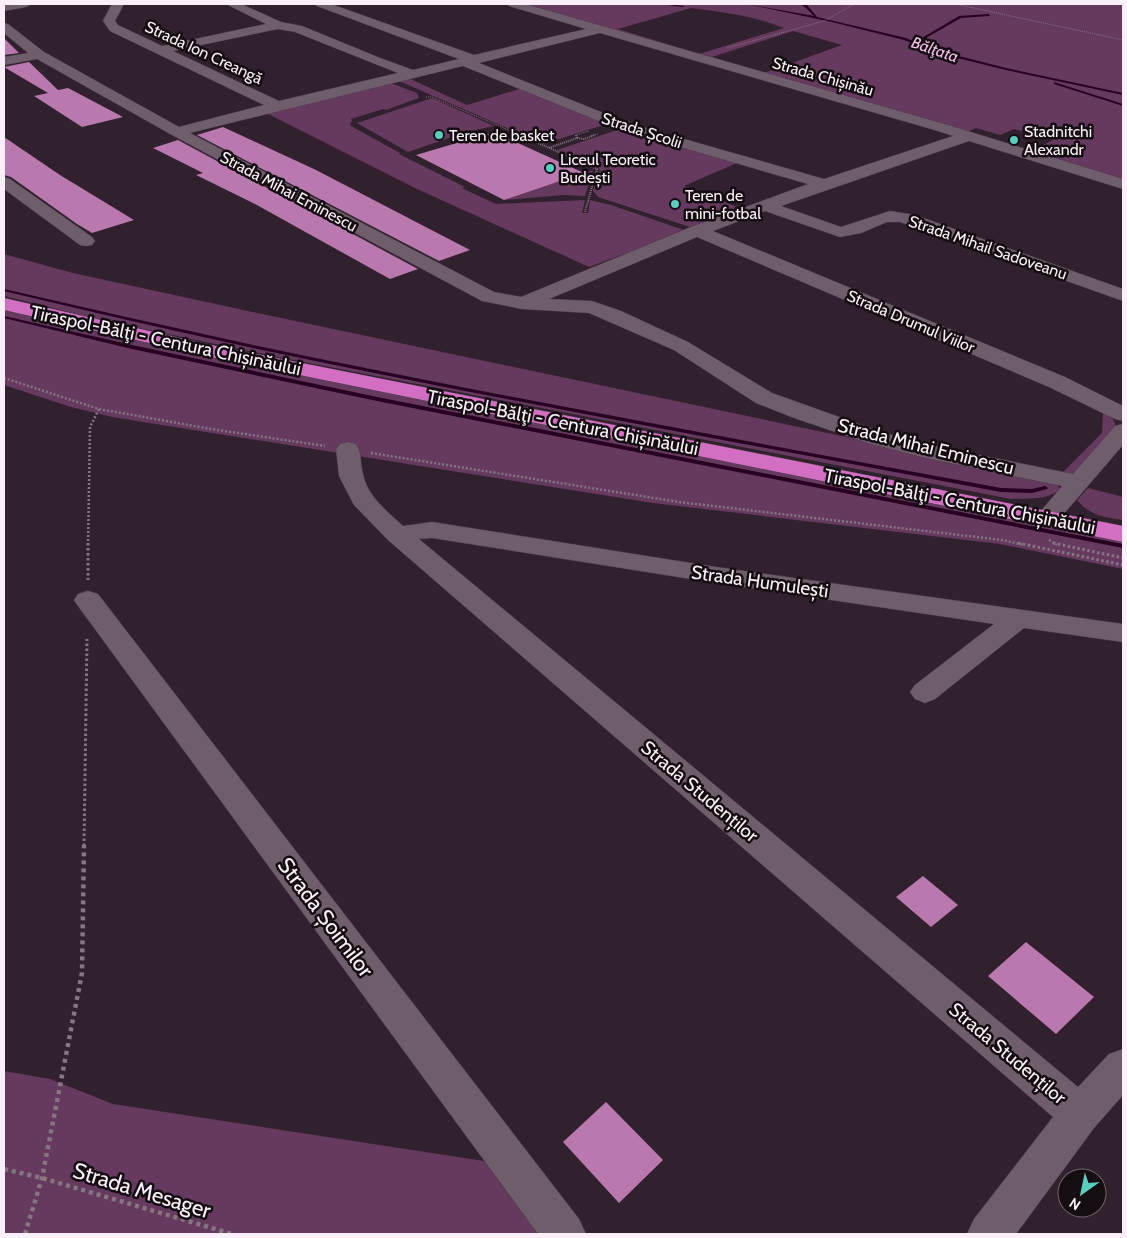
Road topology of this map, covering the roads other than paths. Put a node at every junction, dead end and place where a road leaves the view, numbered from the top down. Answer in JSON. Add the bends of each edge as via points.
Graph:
{"nodes":[{"id":1,"x":26,"y":4,"type":"edge"},
{"id":2,"x":118,"y":4,"type":"edge"},
{"id":3,"x":232,"y":4,"type":"edge"},
{"id":4,"x":321,"y":4,"type":"edge"},
{"id":5,"x":513,"y":4,"type":"edge"},
{"id":6,"x":4,"y":7,"type":"edge"},
{"id":7,"x":278,"y":24,"type":"junction"},
{"id":8,"x":4,"y":27,"type":"edge"},
{"id":9,"x":600,"y":30,"type":"junction"},
{"id":10,"x":10,"y":38,"type":"edge"},
{"id":11,"x":160,"y":50,"type":"junction"},
{"id":12,"x":39,"y":55,"type":"junction"},
{"id":13,"x":4,"y":61,"type":"edge"},
{"id":14,"x":469,"y":61,"type":"junction"},
{"id":15,"x":413,"y":74,"type":"junction"},
{"id":16,"x":277,"y":106,"type":"junction"},
{"id":17,"x":177,"y":132,"type":"junction"},
{"id":18,"x":968,"y":136,"type":"junction"},
{"id":19,"x":4,"y":182,"type":"edge"},
{"id":20,"x":824,"y":184,"type":"junction"},
{"id":21,"x":1123,"y":184,"type":"edge"},
{"id":22,"x":766,"y":206,"type":"junction"},
{"id":23,"x":697,"y":231,"type":"junction"},
{"id":24,"x":86,"y":241,"type":"dead end"},
{"id":25,"x":571,"y":282,"type":"junction"},
{"id":26,"x":1123,"y":295,"type":"edge"},
{"id":27,"x":522,"y":303,"type":"junction"},
{"id":28,"x":4,"y":304,"type":"edge"},
{"id":29,"x":592,"y":307,"type":"junction"},
{"id":30,"x":1123,"y":414,"type":"edge"},
{"id":31,"x":1123,"y":430,"type":"edge"},
{"id":32,"x":348,"y":449,"type":"road end"},
{"id":33,"x":1077,"y":482,"type":"junction"},
{"id":34,"x":1046,"y":527,"type":"junction"},
{"id":35,"x":397,"y":534,"type":"junction"},
{"id":36,"x":1123,"y":534,"type":"edge"},
{"id":37,"x":88,"y":600,"type":"road end"},
{"id":38,"x":1020,"y":618,"type":"junction"},
{"id":39,"x":1123,"y":634,"type":"edge"},
{"id":40,"x":925,"y":692,"type":"dead end"},
{"id":41,"x":1123,"y":1067,"type":"edge"},
{"id":42,"x":1080,"y":1114,"type":"junction"},
{"id":43,"x":564,"y":1234,"type":"edge"},
{"id":44,"x":988,"y":1234,"type":"edge"}],
"edges":[{"from":1,"to":6,"type":"street"},
{"from":2,"to":11,"type":"street","name":"Strada Ion Creangă","via":[[109,24]]},
{"from":3,"to":7,"type":"street"},
{"from":4,"to":14,"type":"street","name":"Strada Școlii"},
{"from":5,"to":9,"type":"street","name":"Strada Chișinău"},
{"from":7,"to":11,"type":"street"},
{"from":7,"to":15,"type":"street"},
{"from":8,"to":10,"type":"street","name":"Strada Mihai Eminescu"},
{"from":9,"to":14,"type":"street"},
{"from":9,"to":18,"type":"street","name":"Strada Chișinău"},
{"from":10,"to":12,"type":"street","name":"Strada Mihai Eminescu"},
{"from":11,"to":16,"type":"street","name":"Strada Ion Creangă"},
{"from":12,"to":13,"type":"street"},
{"from":12,"to":17,"type":"street","name":"Strada Mihai Eminescu"},
{"from":14,"to":15,"type":"street"},
{"from":14,"to":20,"type":"street","name":"Strada Școlii","via":[[601,118]]},
{"from":15,"to":16,"type":"street"},
{"from":16,"to":17,"type":"street"},
{"from":17,"to":27,"type":"street","name":"Strada Mihai Eminescu","via":[[480,293]]},
{"from":18,"to":20,"type":"street"},
{"from":18,"to":21,"type":"street","name":"Strada Chișinău"},
{"from":19,"to":24,"type":"street"},
{"from":20,"to":22,"type":"street"},
{"from":22,"to":23,"type":"street"},
{"from":22,"to":26,"type":"street","name":"Strada Mihail Sadoveanu","via":[[840,232],[897,216]]},
{"from":23,"to":25,"type":"street"},
{"from":23,"to":30,"type":"street","name":"Strada Drumul Viilor","via":[[1057,382]]},
{"from":25,"to":27,"type":"street"},
{"from":25,"to":29,"type":"street","name":"Strada Mihai Eminescu"},
{"from":27,"to":29,"type":"street","name":"Strada Mihai Eminescu"},
{"from":28,"to":34,"type":"highway","name":"Tiraspol-Bălţi - Centura Chișinăului","via":[[220,353]]},
{"from":29,"to":33,"type":"street","name":"Strada Mihai Eminescu","via":[[681,346],[764,398],[802,413],[876,438]]},
{"from":31,"to":33,"type":"street"},
{"from":32,"to":35,"type":"street","name":"Strada Studenților","via":[[351,476],[366,505]]},
{"from":33,"to":34,"type":"street"},
{"from":34,"to":36,"type":"highway","name":"Tiraspol-Bălţi - Centura Chișinăului"},
{"from":35,"to":38,"type":"street","name":"Strada Humulești","via":[[432,530]]},
{"from":35,"to":42,"type":"street","name":"Strada Studenților"},
{"from":37,"to":43,"type":"street","name":"Strada Șoimilor"},
{"from":38,"to":39,"type":"street","name":"Strada Humulești"},
{"from":38,"to":40,"type":"street"},
{"from":41,"to":42,"type":"street"},
{"from":42,"to":44,"type":"street"}]}
